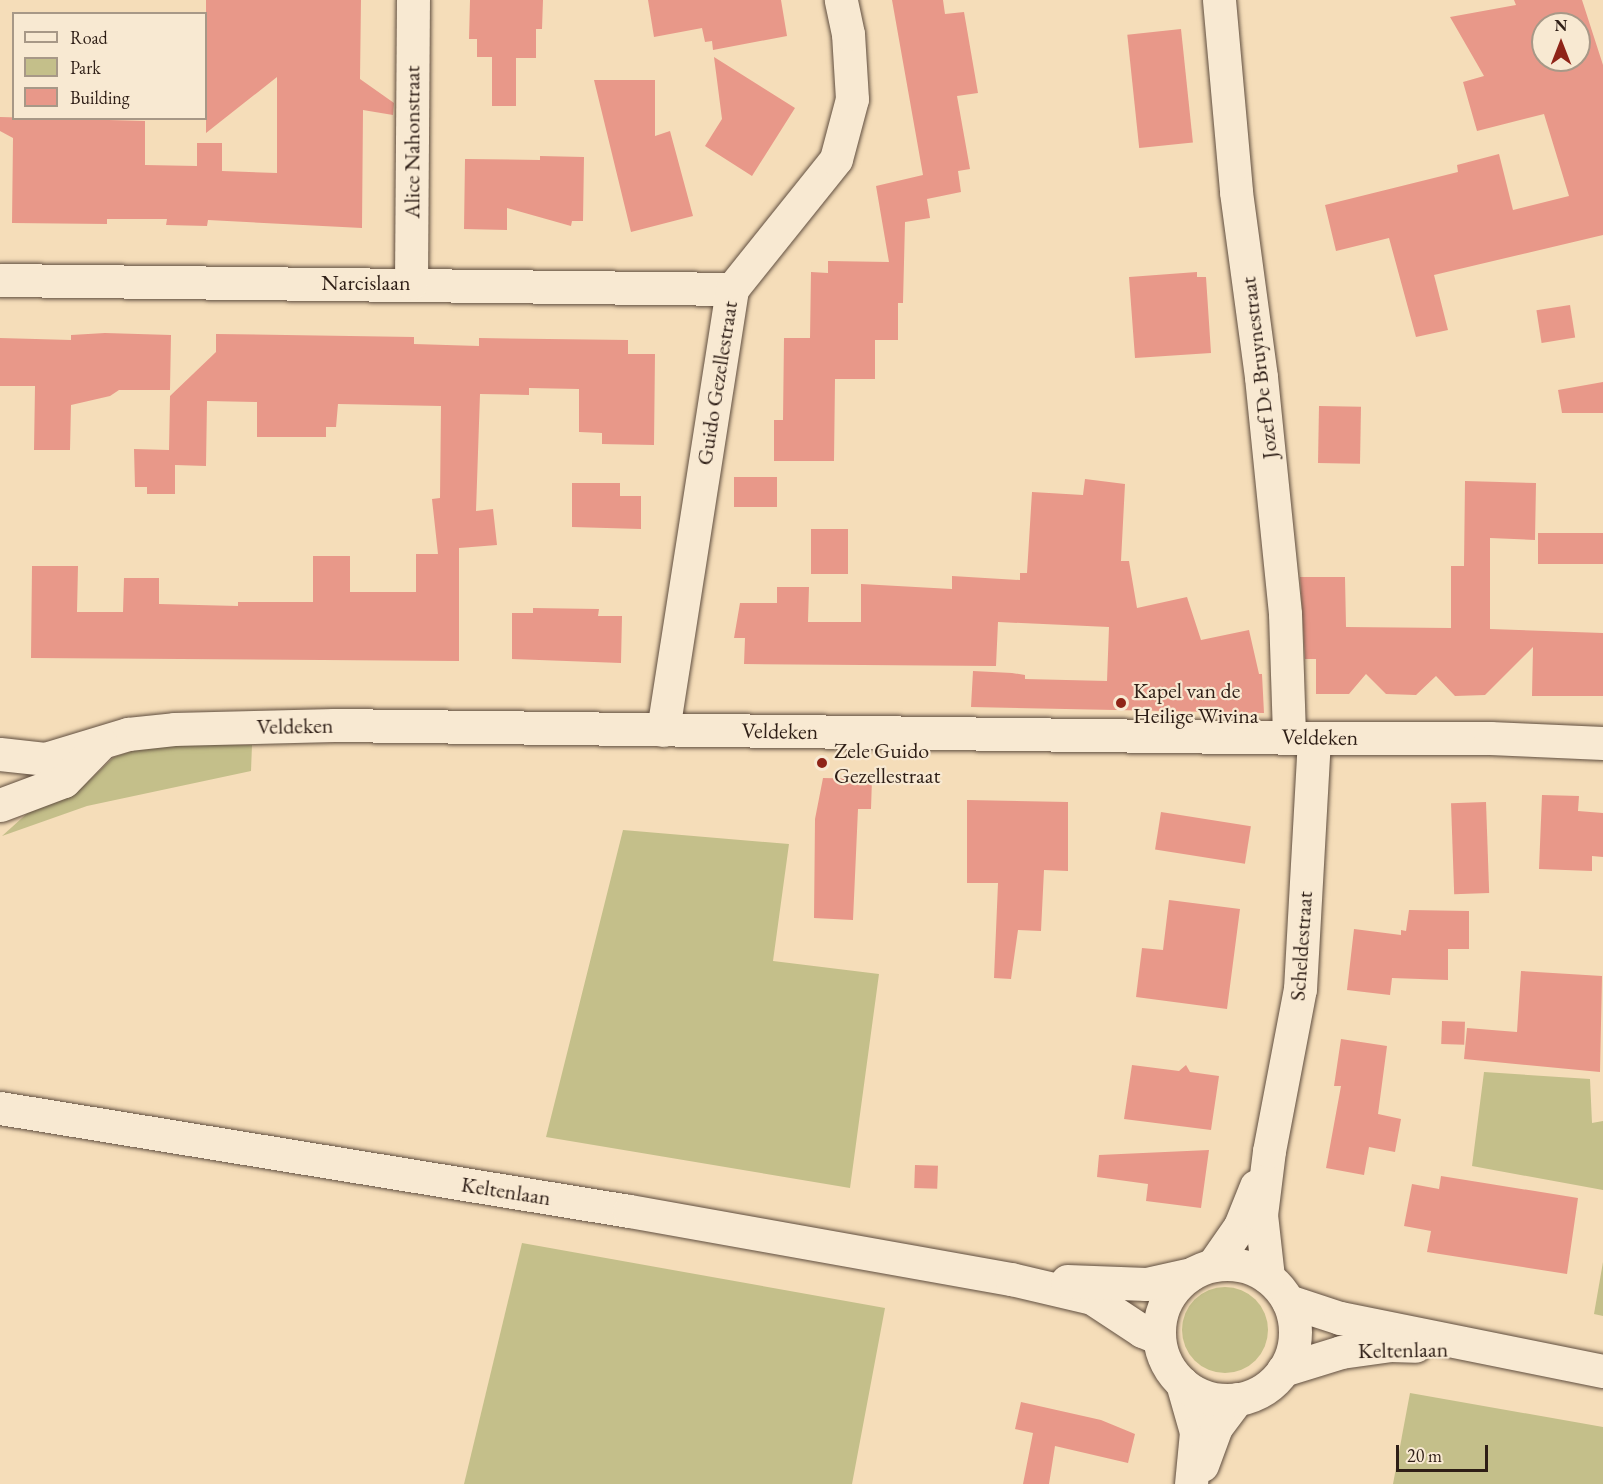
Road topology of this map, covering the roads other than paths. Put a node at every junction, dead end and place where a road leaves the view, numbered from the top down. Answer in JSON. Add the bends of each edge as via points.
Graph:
{"nodes":[{"id":1,"x":413,"y":0,"type":"edge"},
{"id":2,"x":841,"y":0,"type":"edge"},
{"id":3,"x":1219,"y":0,"type":"edge"},
{"id":4,"x":0,"y":280,"type":"edge"},
{"id":5,"x":411,"y":283,"type":"junction"},
{"id":6,"x":732,"y":289,"type":"junction"},
{"id":7,"x":663,"y":730,"type":"junction"},
{"id":8,"x":1301,"y":737,"type":"junction"},
{"id":9,"x":103,"y":741,"type":"junction"},
{"id":10,"x":1603,"y":743,"type":"edge"},
{"id":11,"x":0,"y":754,"type":"edge"},
{"id":12,"x":0,"y":772,"type":"edge"},
{"id":13,"x":0,"y":795,"type":"edge"},
{"id":14,"x":0,"y":806,"type":"edge"},
{"id":15,"x":0,"y":1108,"type":"edge"},
{"id":16,"x":1269,"y":1151,"type":"junction"},
{"id":17,"x":1202,"y":1270,"type":"junction"},
{"id":18,"x":1011,"y":1279,"type":"junction"},
{"id":19,"x":1278,"y":1289,"type":"junction"},
{"id":20,"x":1159,"y":1338,"type":"junction"},
{"id":21,"x":1489,"y":1350,"type":"junction"},
{"id":22,"x":1283,"y":1370,"type":"junction"},
{"id":23,"x":1603,"y":1371,"type":"edge"},
{"id":24,"x":1182,"y":1383,"type":"junction"},
{"id":25,"x":1237,"y":1399,"type":"junction"},
{"id":26,"x":1191,"y":1484,"type":"edge"},
{"id":27,"x":1196,"y":1484,"type":"edge"}],
"edges":[{"from":1,"to":5,"type":"street","name":"Alice Nahonstraat"},
{"from":2,"to":6,"type":"street","name":"Guido Gezellestraat","via":[[848,34],[852,99],[836,159]]},
{"from":3,"to":8,"type":"street","name":"Jozef De Bruynestraat","via":[[1236,192],[1262,377]]},
{"from":4,"to":5,"type":"street","name":"Narcislaan"},
{"from":5,"to":6,"type":"street","name":"Narcislaan"},
{"from":6,"to":7,"type":"street","name":"Guido Gezellestraat"},
{"from":7,"to":8,"type":"street","name":"Veldeken"},
{"from":7,"to":9,"type":"street","name":"Veldeken","via":[[334,724],[174,729]]},
{"from":8,"to":10,"type":"street","name":"Veldeken"},
{"from":8,"to":16,"type":"street","name":"Scheldestraat","via":[[1300,989]]},
{"from":9,"to":11,"type":"street","name":"Veldeken","via":[[45,759]]},
{"from":9,"to":14,"type":"street","via":[[64,781]]},
{"from":12,"to":13,"type":"street"},
{"from":15,"to":18,"type":"street","name":"Keltenlaan","via":[[618,1209]]},
{"from":16,"to":17,"type":"street","name":"Scheldestraat","via":[[1240,1226]]},
{"from":16,"to":19,"type":"street","name":"Scheldestraat","via":[[1261,1215]]},
{"from":17,"to":18,"type":"street","name":"Keltenlaan","via":[[1146,1284]]},
{"from":17,"to":19,"type":"street","name":"Keltenlaan","via":[[1237,1264]]},
{"from":17,"to":20,"type":"street","name":"Keltenlaan","via":[[1175,1288],[1163,1308]]},
{"from":18,"to":20,"type":"street","name":"Keltenlaan","via":[[1092,1298],[1142,1332]]},
{"from":19,"to":21,"type":"street","name":"Keltenlaan","via":[[1340,1318],[1420,1332]]},
{"from":19,"to":22,"type":"street","via":[[1295,1333]]},
{"from":20,"to":24,"type":"street","name":"Keltenlaan","via":[[1166,1363]]},
{"from":21,"to":22,"type":"street","name":"Keltenlaan","via":[[1366,1347]]},
{"from":21,"to":23,"type":"street","name":"Keltenlaan"},
{"from":22,"to":25,"type":"street","name":"Keltenlaan","via":[[1273,1383]]},
{"from":24,"to":25,"type":"street","name":"Keltenlaan","via":[[1203,1396]]},
{"from":24,"to":26,"type":"street","via":[[1196,1432]]},
{"from":25,"to":27,"type":"street","via":[[1216,1427]]}]}
